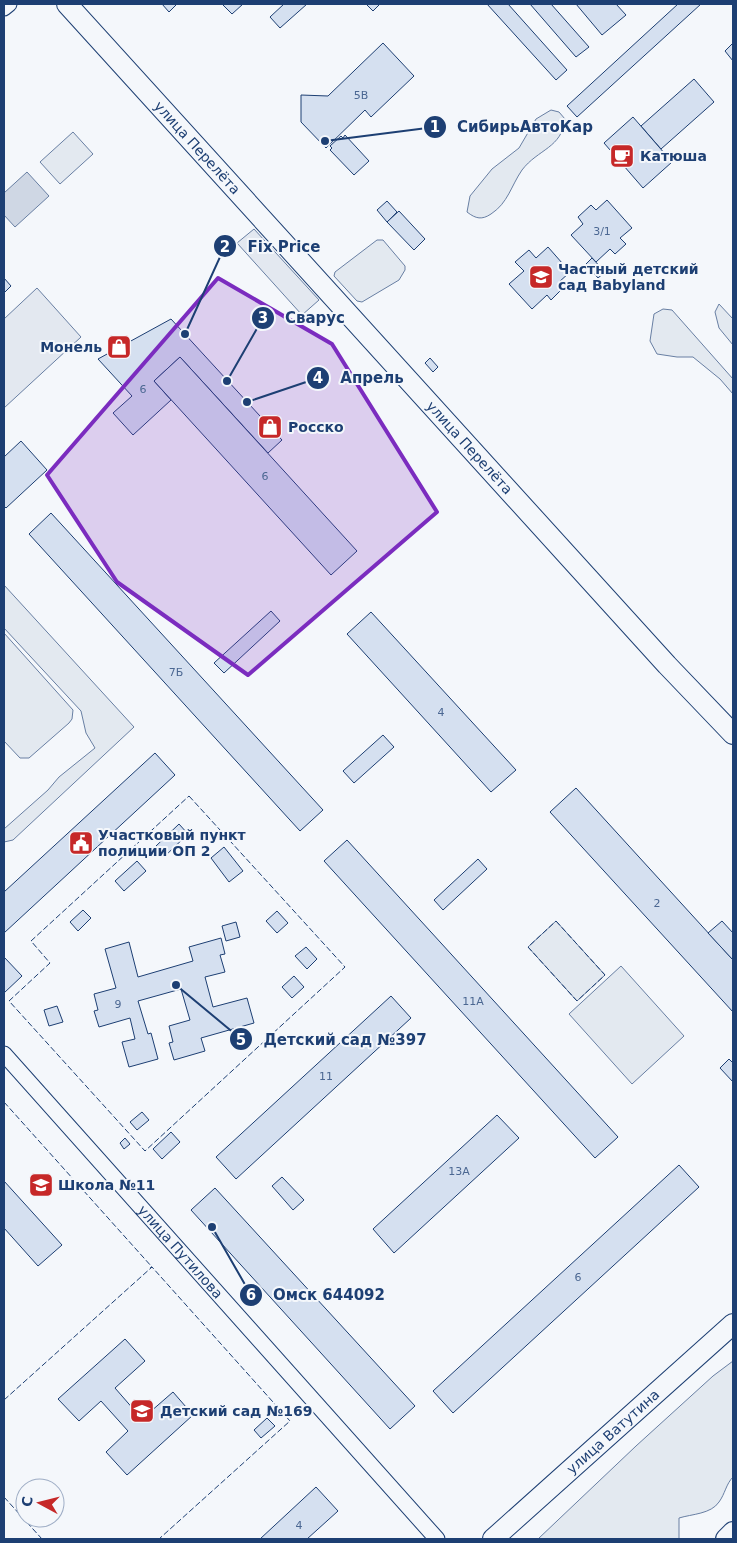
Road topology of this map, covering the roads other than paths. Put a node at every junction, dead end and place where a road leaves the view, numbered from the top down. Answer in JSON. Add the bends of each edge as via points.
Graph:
{"nodes":[{"id":1,"x":9,"y":4,"type":"edge"},
{"id":2,"x":67,"y":4,"type":"edge"},
{"id":3,"x":4,"y":8,"type":"edge"},
{"id":4,"x":733,"y":734,"type":"edge"},
{"id":5,"x":4,"y":1054,"type":"edge"},
{"id":6,"x":733,"y":1324,"type":"edge"},
{"id":7,"x":733,"y":1532,"type":"edge"},
{"id":8,"x":437,"y":1539,"type":"edge"},
{"id":9,"x":493,"y":1539,"type":"edge"},
{"id":10,"x":726,"y":1539,"type":"edge"}],
"edges":[{"from":1,"to":3,"type":"street"},
{"from":2,"to":4,"type":"main road","name":"улица Перелёта"},
{"from":5,"to":8,"type":"street","name":"улица Путилова"},
{"from":6,"to":9,"type":"main road","name":"улица Ватутина"},
{"from":7,"to":10,"type":"main road"}]}
